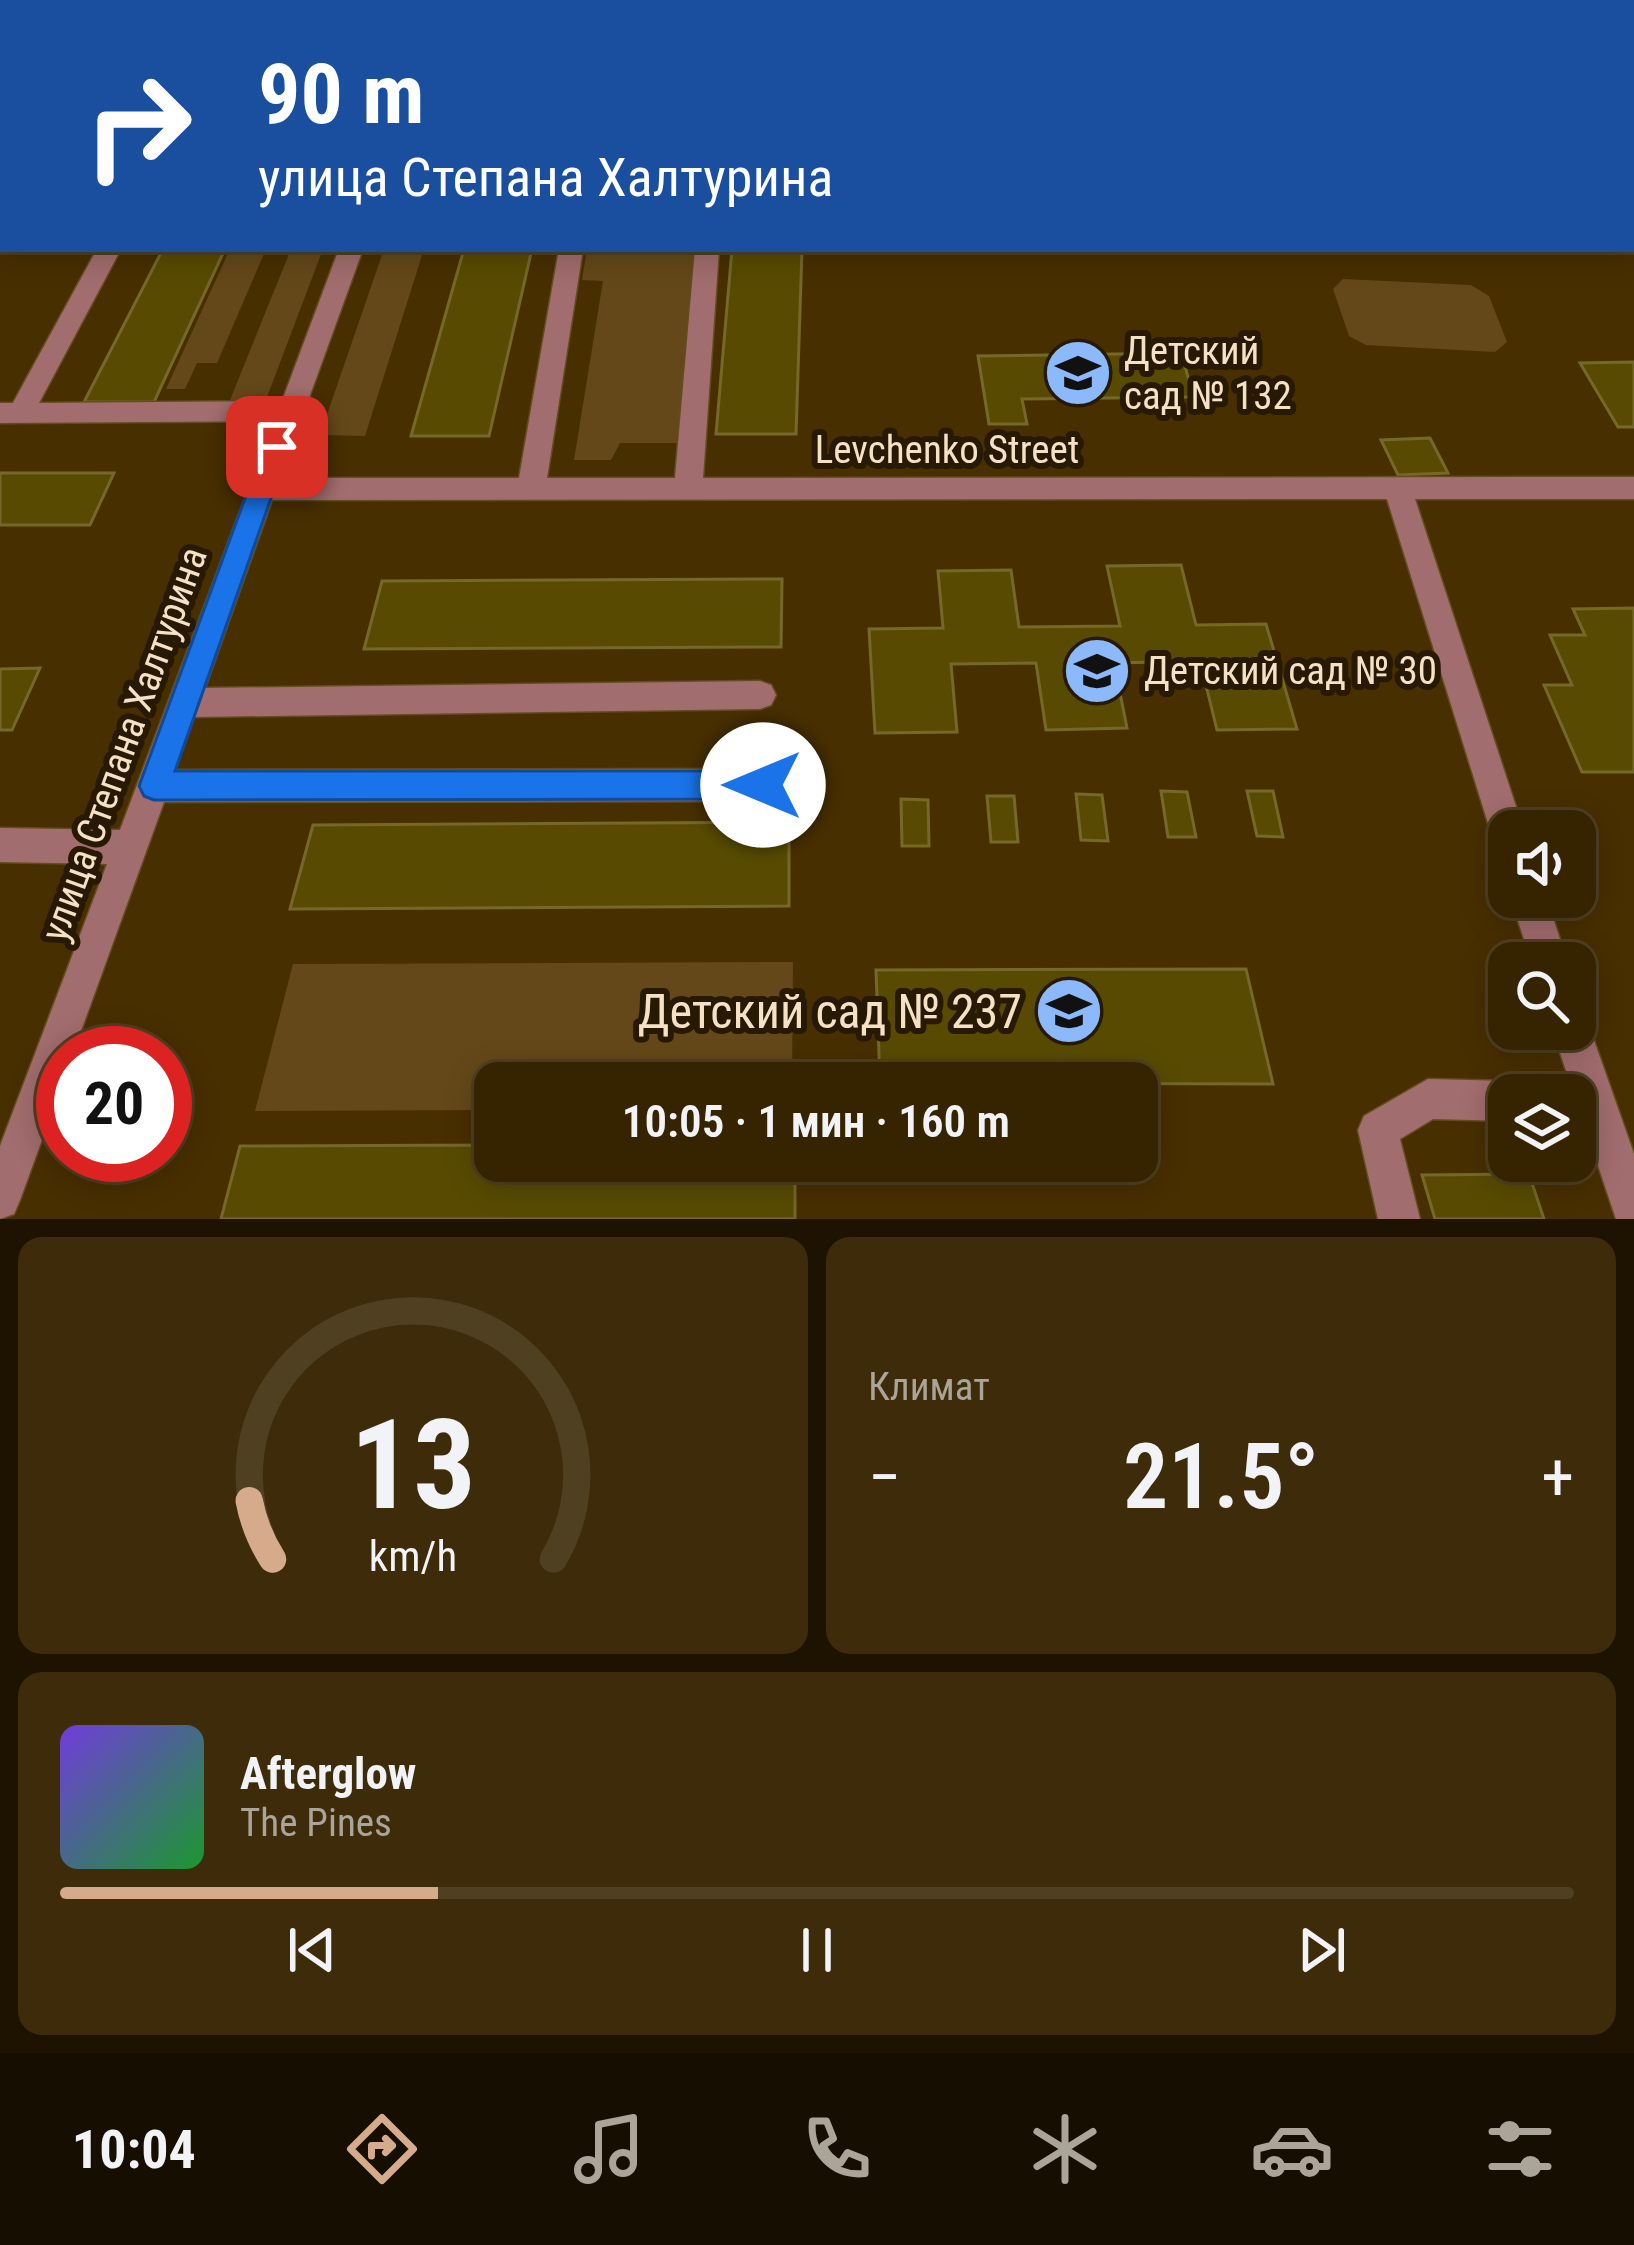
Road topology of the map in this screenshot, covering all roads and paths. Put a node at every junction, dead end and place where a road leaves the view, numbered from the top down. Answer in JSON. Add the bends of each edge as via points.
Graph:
{"nodes":[{"id":1,"x":107,"y":252,"type":"edge"},
{"id":2,"x":350,"y":252,"type":"edge"},
{"id":3,"x":570,"y":252,"type":"edge"},
{"id":4,"x":707,"y":252,"type":"edge"},
{"id":5,"x":290,"y":411,"type":"junction"},
{"id":6,"x":10,"y":414,"type":"edge"},
{"id":7,"x":1634,"y":488,"type":"edge"},
{"id":8,"x":261,"y":489,"type":"junction"},
{"id":9,"x":531,"y":489,"type":"junction"},
{"id":10,"x":688,"y":489,"type":"junction"},
{"id":11,"x":1398,"y":489,"type":"junction"},
{"id":12,"x":760,"y":694,"type":"dead end"},
{"id":13,"x":185,"y":703,"type":"junction"},
{"id":14,"x":763,"y":785,"type":"dead end"},
{"id":15,"x":154,"y":786,"type":"junction"},
{"id":16,"x":1501,"y":810,"type":"edge"},
{"id":17,"x":0,"y":845,"type":"edge"},
{"id":18,"x":133,"y":847,"type":"junction"},
{"id":19,"x":1488,"y":1100,"type":"edge"},
{"id":20,"x":1596,"y":1128,"type":"edge"},
{"id":21,"x":2,"y":1186,"type":"edge"},
{"id":22,"x":1634,"y":1213,"type":"edge"},
{"id":23,"x":1399,"y":1219,"type":"edge"}],
"edges":[{"from":1,"to":6,"type":"street"},
{"from":2,"to":5,"type":"street","name":"улица Степана Халтурина"},
{"from":3,"to":9,"type":"street"},
{"from":4,"to":10,"type":"street"},
{"from":5,"to":6,"type":"street"},
{"from":5,"to":8,"type":"street","name":"улица Степана Халтурина"},
{"from":7,"to":11,"type":"street","name":"Levchenko Street"},
{"from":8,"to":9,"type":"street","name":"Levchenko Street"},
{"from":8,"to":13,"type":"street","name":"улица Степана Халтурина"},
{"from":9,"to":10,"type":"street","name":"Levchenko Street"},
{"from":10,"to":11,"type":"street","name":"Levchenko Street"},
{"from":11,"to":16,"type":"street"},
{"from":12,"to":13,"type":"street"},
{"from":13,"to":15,"type":"street","name":"улица Степана Халтурина"},
{"from":14,"to":15,"type":"street"},
{"from":15,"to":18,"type":"street","name":"улица Степана Халтурина"},
{"from":17,"to":18,"type":"street"},
{"from":18,"to":21,"type":"street","name":"улица Степана Халтурина"},
{"from":19,"to":23,"type":"street","via":[[1428,1099],[1378,1130]]},
{"from":20,"to":22,"type":"street"}]}
